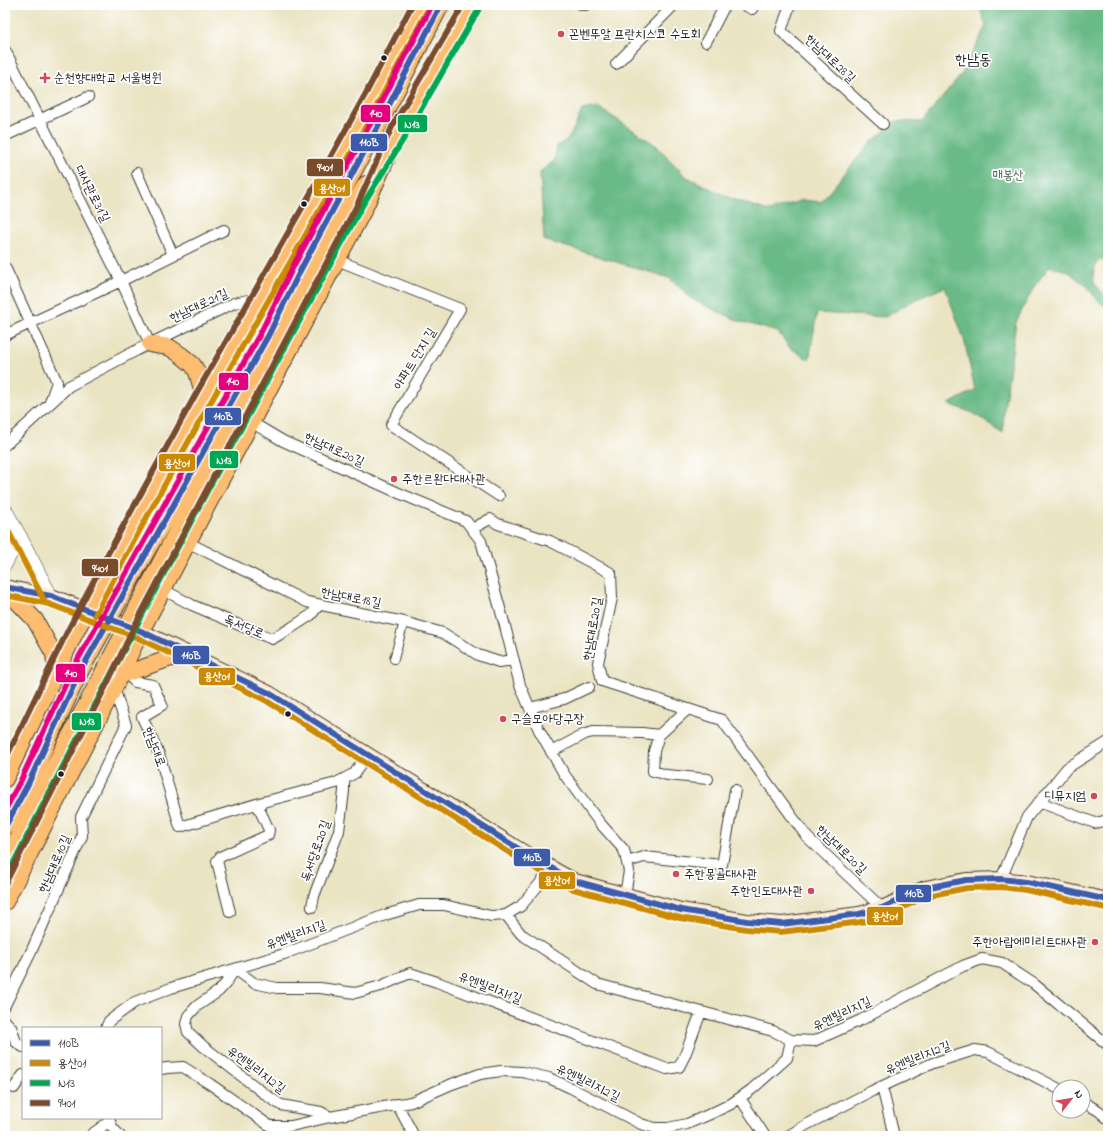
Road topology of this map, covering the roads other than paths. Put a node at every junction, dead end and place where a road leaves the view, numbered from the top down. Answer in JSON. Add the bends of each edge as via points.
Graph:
{"nodes":[{"id":1,"x":421,"y":5,"type":"edge"},
{"id":2,"x":441,"y":5,"type":"edge"},
{"id":3,"x":472,"y":5,"type":"edge"},
{"id":4,"x":582,"y":5,"type":"edge"},
{"id":5,"x":586,"y":5,"type":"edge"},
{"id":6,"x":674,"y":5,"type":"edge"},
{"id":7,"x":725,"y":5,"type":"edge"},
{"id":8,"x":744,"y":5,"type":"edge"},
{"id":9,"x":754,"y":5,"type":"edge"},
{"id":10,"x":790,"y":5,"type":"edge"},
{"id":11,"x":706,"y":42,"type":"dead end"},
{"id":12,"x":5,"y":50,"type":"edge"},
{"id":13,"x":616,"y":64,"type":"dead end"},
{"id":14,"x":88,"y":97,"type":"dead end"},
{"id":15,"x":40,"y":120,"type":"junction"},
{"id":16,"x":883,"y":124,"type":"dead end"},
{"id":17,"x":399,"y":131,"type":"junction"},
{"id":18,"x":5,"y":136,"type":"edge"},
{"id":19,"x":137,"y":173,"type":"dead end"},
{"id":20,"x":224,"y":230,"type":"dead end"},
{"id":21,"x":173,"y":255,"type":"junction"},
{"id":22,"x":337,"y":260,"type":"junction"},
{"id":23,"x":5,"y":266,"type":"edge"},
{"id":24,"x":121,"y":281,"type":"junction"},
{"id":25,"x":262,"y":296,"type":"junction"},
{"id":26,"x":31,"y":323,"type":"junction"},
{"id":27,"x":5,"y":335,"type":"edge"},
{"id":28,"x":150,"y":344,"type":"junction"},
{"id":29,"x":204,"y":396,"type":"junction"},
{"id":30,"x":50,"y":403,"type":"junction"},
{"id":31,"x":251,"y":422,"type":"junction"},
{"id":32,"x":5,"y":445,"type":"edge"},
{"id":33,"x":194,"y":483,"type":"junction"},
{"id":34,"x":499,"y":496,"type":"dead end"},
{"id":35,"x":5,"y":509,"type":"edge"},
{"id":36,"x":472,"y":529,"type":"junction"},
{"id":37,"x":20,"y":536,"type":"junction"},
{"id":38,"x":125,"y":539,"type":"junction"},
{"id":39,"x":187,"y":542,"type":"junction"},
{"id":40,"x":5,"y":565,"type":"edge"},
{"id":41,"x":175,"y":567,"type":"junction"},
{"id":42,"x":5,"y":587,"type":"edge"},
{"id":43,"x":164,"y":590,"type":"junction"},
{"id":44,"x":5,"y":592,"type":"edge"},
{"id":45,"x":51,"y":596,"type":"junction"},
{"id":46,"x":319,"y":605,"type":"junction"},
{"id":47,"x":88,"y":611,"type":"junction"},
{"id":48,"x":404,"y":622,"type":"junction"},
{"id":49,"x":141,"y":631,"type":"junction"},
{"id":50,"x":188,"y":655,"type":"junction"},
{"id":51,"x":394,"y":659,"type":"dead end"},
{"id":52,"x":514,"y":660,"type":"junction"},
{"id":53,"x":56,"y":673,"type":"junction"},
{"id":54,"x":120,"y":679,"type":"junction"},
{"id":55,"x":589,"y":687,"type":"dead end"},
{"id":56,"x":530,"y":708,"type":"junction"},
{"id":57,"x":688,"y":709,"type":"junction"},
{"id":58,"x":659,"y":735,"type":"junction"},
{"id":59,"x":1108,"y":742,"type":"edge"},
{"id":60,"x":551,"y":752,"type":"junction"},
{"id":61,"x":367,"y":754,"type":"junction"},
{"id":62,"x":5,"y":779,"type":"edge"},
{"id":63,"x":344,"y":779,"type":"junction"},
{"id":64,"x":708,"y":779,"type":"dead end"},
{"id":65,"x":34,"y":788,"type":"junction"},
{"id":66,"x":734,"y":790,"type":"dead end"},
{"id":67,"x":1039,"y":802,"type":"junction"},
{"id":68,"x":257,"y":804,"type":"junction"},
{"id":69,"x":1108,"y":820,"type":"edge"},
{"id":70,"x":5,"y":828,"type":"edge"},
{"id":71,"x":5,"y":862,"type":"edge"},
{"id":72,"x":627,"y":862,"type":"junction"},
{"id":73,"x":552,"y":869,"type":"junction"},
{"id":74,"x":1000,"y":879,"type":"junction"},
{"id":75,"x":625,"y":895,"type":"junction"},
{"id":76,"x":1108,"y":900,"type":"edge"},
{"id":77,"x":5,"y":902,"type":"edge"},
{"id":78,"x":312,"y":907,"type":"dead end"},
{"id":79,"x":882,"y":908,"type":"junction"},
{"id":80,"x":230,"y":912,"type":"dead end"},
{"id":81,"x":506,"y":915,"type":"junction"},
{"id":82,"x":235,"y":969,"type":"junction"},
{"id":83,"x":5,"y":1005,"type":"edge"},
{"id":84,"x":701,"y":1012,"type":"junction"},
{"id":85,"x":5,"y":1021,"type":"edge"},
{"id":86,"x":106,"y":1027,"type":"edge"},
{"id":87,"x":791,"y":1040,"type":"junction"},
{"id":88,"x":1108,"y":1045,"type":"edge"},
{"id":89,"x":22,"y":1046,"type":"edge"},
{"id":90,"x":162,"y":1069,"type":"edge"},
{"id":91,"x":22,"y":1076,"type":"edge"},
{"id":92,"x":1051,"y":1085,"type":"edge"},
{"id":93,"x":882,"y":1087,"type":"junction"},
{"id":94,"x":14,"y":1088,"type":"dead end"},
{"id":95,"x":740,"y":1098,"type":"junction"},
{"id":96,"x":397,"y":1104,"type":"junction"},
{"id":97,"x":1091,"y":1106,"type":"edge"},
{"id":98,"x":330,"y":1117,"type":"junction"},
{"id":99,"x":109,"y":1119,"type":"edge"},
{"id":100,"x":1108,"y":1119,"type":"edge"},
{"id":101,"x":91,"y":1136,"type":"edge"},
{"id":102,"x":120,"y":1136,"type":"edge"},
{"id":103,"x":414,"y":1136,"type":"edge"},
{"id":104,"x":765,"y":1136,"type":"edge"},
{"id":105,"x":788,"y":1136,"type":"edge"},
{"id":106,"x":894,"y":1136,"type":"edge"}],
"edges":[{"from":1,"to":25,"type":"main road"},
{"from":2,"to":33,"type":"main road","via":[[302,267]]},
{"from":3,"to":17,"type":"main road"},
{"from":4,"to":5,"type":"street"},
{"from":6,"to":13,"type":"street"},
{"from":7,"to":11,"type":"street"},
{"from":8,"to":9,"type":"street","via":[[752,9]]},
{"from":10,"to":16,"type":"street","name":"한남대로28길","via":[[781,31]]},
{"from":12,"to":15,"type":"street","name":"대사관로31길"},
{"from":14,"to":15,"type":"street"},
{"from":15,"to":18,"type":"street"},
{"from":15,"to":24,"type":"street","name":"대사관로31길"},
{"from":17,"to":22,"type":"main road","via":[[364,209]]},
{"from":17,"to":33,"type":"main road","via":[[355,202]]},
{"from":19,"to":21,"type":"street"},
{"from":20,"to":21,"type":"street"},
{"from":21,"to":24,"type":"street"},
{"from":22,"to":31,"type":"main road"},
{"from":22,"to":34,"type":"street","name":"아파트 단지 길","via":[[460,309],[391,426]]},
{"from":23,"to":26,"type":"street"},
{"from":24,"to":26,"type":"street"},
{"from":24,"to":28,"type":"street"},
{"from":25,"to":28,"type":"street","name":"한남대로21길","via":[[234,303]]},
{"from":25,"to":29,"type":"main road"},
{"from":26,"to":27,"type":"street"},
{"from":26,"to":30,"type":"street","name":"한남대로21길","via":[[58,382]]},
{"from":28,"to":29,"type":"main road","via":[[169,348],[193,365]]},
{"from":28,"to":30,"type":"street","name":"한남대로21길","via":[[69,386]]},
{"from":29,"to":38,"type":"main road"},
{"from":30,"to":32,"type":"street","name":"한남대로21길"},
{"from":31,"to":36,"type":"street","name":"한남대로20길","via":[[283,441],[466,521]]},
{"from":31,"to":39,"type":"main road"},
{"from":33,"to":65,"type":"main road","bridge":true,"via":[[148,548],[80,672]]},
{"from":35,"to":37,"type":"street"},
{"from":36,"to":52,"type":"street","name":"한남대로20길","via":[[481,542]]},
{"from":36,"to":57,"type":"street","name":"한남대로20길","via":[[490,519],[550,541],[611,573],[612,598],[598,663],[602,681]]},
{"from":37,"to":40,"type":"street"},
{"from":37,"to":45,"type":"street"},
{"from":38,"to":41,"type":"main road"},
{"from":38,"to":47,"type":"main road"},
{"from":39,"to":41,"type":"main road"},
{"from":39,"to":46,"type":"street","name":"한남대로18길","via":[[307,602]]},
{"from":41,"to":43,"type":"main road"},
{"from":42,"to":45,"type":"main road"},
{"from":43,"to":46,"type":"street","name":"독서당로","via":[[192,605],[272,639],[311,615]]},
{"from":43,"to":49,"type":"main road"},
{"from":44,"to":53,"type":"main road","via":[[34,620],[54,654]]},
{"from":45,"to":47,"type":"main road"},
{"from":46,"to":48,"type":"street","name":"한남대로18길"},
{"from":47,"to":49,"type":"main road"},
{"from":47,"to":53,"type":"main road"},
{"from":48,"to":51,"type":"street"},
{"from":48,"to":52,"type":"street","name":"한남대로18길","via":[[443,634],[478,655],[500,662]]},
{"from":49,"to":50,"type":"main road"},
{"from":49,"to":54,"type":"main road"},
{"from":50,"to":54,"type":"main road","via":[[168,659]]},
{"from":50,"to":61,"type":"main road","via":[[269,693]]},
{"from":52,"to":56,"type":"street","name":"한남대로20길","via":[[520,685]]},
{"from":53,"to":62,"type":"main road"},
{"from":54,"to":68,"type":"street","name":"한남대로","via":[[153,685],[162,705],[142,717],[159,754],[180,828]]},
{"from":54,"to":77,"type":"main road"},
{"from":54,"to":83,"type":"street","name":"한남대로10길","via":[[126,725],[81,817],[82,836]]},
{"from":55,"to":56,"type":"street"},
{"from":56,"to":60,"type":"street","name":"한남대로20길"},
{"from":57,"to":58,"type":"street"},
{"from":57,"to":79,"type":"street","name":"한남대로20길","via":[[722,720],[807,837]]},
{"from":58,"to":60,"type":"street","via":[[593,732]]},
{"from":58,"to":64,"type":"street","via":[[654,751],[653,771]]},
{"from":59,"to":67,"type":"street","via":[[1067,768]]},
{"from":60,"to":72,"type":"street","name":"한남대로20길","via":[[599,822],[624,850]]},
{"from":61,"to":63,"type":"street","via":[[355,774]]},
{"from":61,"to":73,"type":"main road"},
{"from":63,"to":68,"type":"street"},
{"from":63,"to":78,"type":"street","name":"독서당로20길","via":[[339,831]]},
{"from":65,"to":70,"type":"main road"},
{"from":65,"to":71,"type":"main road"},
{"from":66,"to":72,"type":"street","via":[[722,865],[644,857]]},
{"from":67,"to":69,"type":"street","via":[[1096,823]]},
{"from":67,"to":74,"type":"street","via":[[1027,817]]},
{"from":68,"to":80,"type":"street","via":[[268,835],[220,857],[217,861]]},
{"from":72,"to":75,"type":"street","name":"한남대로20길","via":[[629,871]]},
{"from":73,"to":75,"type":"main road","via":[[575,881]]},
{"from":73,"to":81,"type":"street","via":[[521,906]]},
{"from":74,"to":76,"type":"main road","via":[[1027,882]]},
{"from":74,"to":79,"type":"main road","via":[[966,880],[925,888]]},
{"from":75,"to":79,"type":"main road","via":[[681,910],[782,924],[859,914]]},
{"from":81,"to":82,"type":"street","name":"유엔빌리지길","via":[[491,916],[444,905],[419,906],[385,915],[284,954]]},
{"from":81,"to":84,"type":"street","name":"유엔빌리지길","via":[[521,934],[597,984]]},
{"from":82,"to":84,"type":"street","name":"유엔빌리지1길","via":[[254,983],[277,988],[320,988],[355,993],[381,986],[410,973],[667,1069],[679,1067]]},
{"from":82,"to":86,"type":"street","name":"유엔빌리지길","via":[[171,988],[135,1002],[109,1021]]},
{"from":82,"to":98,"type":"street","name":"유엔빌리지2길","via":[[219,991],[197,1006],[188,1016],[188,1032],[281,1105],[321,1112]]},
{"from":84,"to":87,"type":"street","name":"유엔빌리지길","via":[[773,1030]]},
{"from":85,"to":89,"type":"street","via":[[11,1027],[16,1042]]},
{"from":87,"to":88,"type":"street","name":"유엔빌리지길","via":[[814,1041],[861,1020],[963,966],[982,959],[1002,963],[1015,971]]},
{"from":87,"to":95,"type":"street","name":"유엔빌리지2길","via":[[787,1058]]},
{"from":90,"to":98,"type":"street","via":[[184,1067],[270,1126],[291,1126]]},
{"from":91,"to":94,"type":"street"},
{"from":92,"to":93,"type":"street","name":"유엔빌리지2길","via":[[988,1052],[975,1050],[933,1064]]},
{"from":93,"to":105,"type":"street","name":"유엔빌리지2길"},
{"from":93,"to":106,"type":"street"},
{"from":95,"to":96,"type":"street","name":"유엔빌리지2길","via":[[687,1124],[655,1128],[641,1124],[549,1078],[522,1072],[501,1071],[480,1074],[410,1102]]},
{"from":95,"to":104,"type":"street"},
{"from":96,"to":98,"type":"street","name":"유엔빌리지2길"},
{"from":96,"to":103,"type":"street"},
{"from":97,"to":100,"type":"street"},
{"from":99,"to":101,"type":"street"},
{"from":99,"to":102,"type":"street"}]}
